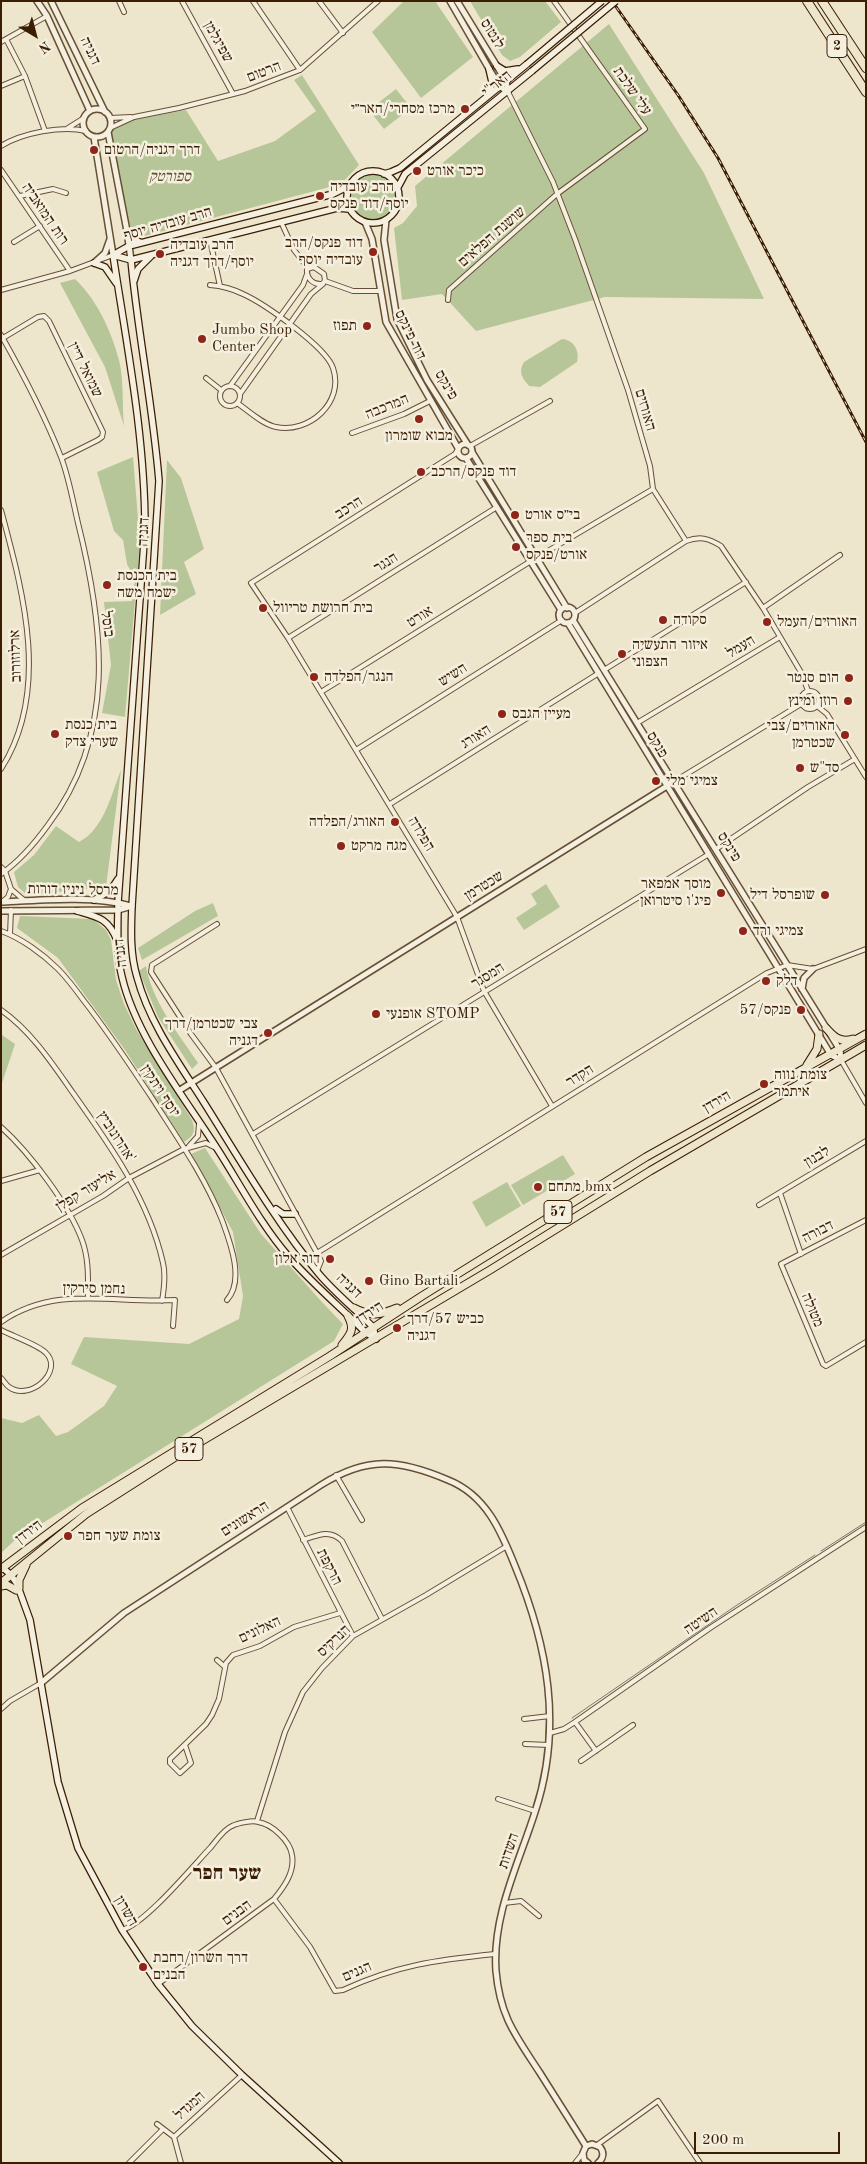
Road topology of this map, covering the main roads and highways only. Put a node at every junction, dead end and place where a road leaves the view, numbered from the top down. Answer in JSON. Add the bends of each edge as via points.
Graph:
{"nodes":[{"id":1,"x":602,"y":1,"type":"edge"},
{"id":2,"x":616,"y":1,"type":"edge"},
{"id":3,"x":807,"y":1,"type":"edge"},
{"id":4,"x":822,"y":1,"type":"edge"},
{"id":5,"x":497,"y":66,"type":"road end"},
{"id":6,"x":866,"y":68,"type":"edge"},
{"id":7,"x":490,"y":69,"type":"road end"},
{"id":8,"x":520,"y":69,"type":"junction"},
{"id":9,"x":866,"y":92,"type":"edge"},
{"id":10,"x":488,"y":95,"type":"junction"},
{"id":11,"x":384,"y":174,"type":"junction"},
{"id":12,"x":349,"y":186,"type":"junction"},
{"id":13,"x":398,"y":189,"type":"junction"},
{"id":14,"x":350,"y":209,"type":"junction"},
{"id":15,"x":127,"y":231,"type":"road end"},
{"id":16,"x":142,"y":242,"type":"junction"},
{"id":17,"x":155,"y":254,"type":"junction"},
{"id":18,"x":113,"y":255,"type":"junction"},
{"id":19,"x":131,"y":260,"type":"junction"},
{"id":20,"x":94,"y":263,"type":"road end"},
{"id":21,"x":133,"y":285,"type":"junction"},
{"id":22,"x":118,"y":287,"type":"junction"},
{"id":23,"x":120,"y":875,"type":"junction"},
{"id":24,"x":94,"y":900,"type":"road end"},
{"id":25,"x":77,"y":911,"type":"road end"},
{"id":26,"x":118,"y":943,"type":"junction"},
{"id":27,"x":826,"y":1028,"type":"road end"},
{"id":28,"x":818,"y":1034,"type":"road end"},
{"id":29,"x":865,"y":1034,"type":"edge"},
{"id":30,"x":866,"y":1045,"type":"edge"},
{"id":31,"x":802,"y":1071,"type":"junction"},
{"id":32,"x":269,"y":1203,"type":"junction"},
{"id":33,"x":295,"y":1214,"type":"road end"},
{"id":34,"x":422,"y":1296,"type":"junction"},
{"id":35,"x":354,"y":1308,"type":"junction"},
{"id":36,"x":348,"y":1316,"type":"junction"},
{"id":37,"x":373,"y":1327,"type":"junction"},
{"id":38,"x":365,"y":1332,"type":"junction"},
{"id":39,"x":376,"y":1339,"type":"junction"},
{"id":40,"x":337,"y":1352,"type":"junction"},
{"id":41,"x":28,"y":1561,"type":"junction"},
{"id":42,"x":2,"y":1569,"type":"edge"},
{"id":43,"x":5,"y":1580,"type":"edge"},
{"id":44,"x":18,"y":1589,"type":"junction"},
{"id":45,"x":339,"y":2163,"type":"edge"}],
"edges":[{"from":1,"to":8,"type":"main road","name":"האר\"י","bridge":true},
{"from":2,"to":13,"type":"main road","name":"האר\"י","bridge":true,"via":[[406,174]]},
{"from":3,"to":9,"type":"highway","number":"2"},
{"from":4,"to":6,"type":"highway","number":"2"},
{"from":5,"to":8,"type":"main road","via":[[508,71]]},
{"from":7,"to":10,"type":"main road","via":[[492,82]]},
{"from":8,"to":10,"type":"main road","name":"האר\"י"},
{"from":10,"to":11,"type":"main road","name":"האר\"י","via":[[400,168]]},
{"from":11,"to":12,"type":"main road","via":[[364,172]]},
{"from":11,"to":13,"type":"main road"},
{"from":12,"to":14,"type":"main road","via":[[346,198]]},
{"from":12,"to":16,"type":"main road","name":"הרב עובדיה יוסף","via":[[333,194]]},
{"from":13,"to":14,"type":"main road","via":[[398,205],[386,220],[365,222]]},
{"from":14,"to":17,"type":"main road","name":"הרב עובדיה יוסף","via":[[337,208]]},
{"from":15,"to":16,"type":"main road","via":[[134,240]]},
{"from":16,"to":18,"type":"main road","name":"הרב עובדיה יוסף"},
{"from":17,"to":19,"type":"main road","name":"הרב עובדיה יוסף"},
{"from":17,"to":21,"type":"main road","via":[[138,269]]},
{"from":18,"to":19,"type":"main road","name":"הרב עובדיה יוסף"},
{"from":18,"to":22,"type":"main road","name":"דגניה"},
{"from":19,"to":21,"type":"main road","name":"דגניה"},
{"from":20,"to":22,"type":"main road","via":[[105,267]]},
{"from":21,"to":32,"type":"main road","name":"דגניה","via":[[159,481],[132,906],[131,937],[137,979],[154,1018],[192,1083]]},
{"from":22,"to":23,"type":"main road","name":"דגניה","via":[[144,482],[144,529]]},
{"from":23,"to":24,"type":"main road","via":[[110,891]]},
{"from":23,"to":26,"type":"main road","name":"דגניה"},
{"from":25,"to":26,"type":"main road","via":[[104,920]]},
{"from":26,"to":36,"type":"main road","name":"דגניה","via":[[129,1001],[152,1047],[287,1255]]},
{"from":27,"to":29,"type":"highway","via":[[834,1038],[843,1041]]},
{"from":28,"to":31,"type":"highway","via":[[818,1049]]},
{"from":29,"to":31,"type":"highway","name":"הירדן","number":"57"},
{"from":30,"to":39,"type":"highway","name":"הירדן","number":"57","via":[[650,1171]]},
{"from":31,"to":34,"type":"highway","name":"הירדן","number":"57","via":[[646,1158]]},
{"from":32,"to":33,"type":"main road","via":[[283,1214]]},
{"from":32,"to":35,"type":"main road","name":"דגניה","via":[[317,1271]]},
{"from":34,"to":35,"type":"highway","via":[[381,1315],[365,1314]]},
{"from":34,"to":37,"type":"highway","name":"הירדן","number":"57"},
{"from":35,"to":37,"type":"main road","name":"דגניה"},
{"from":36,"to":38,"type":"main road","name":"דגניה"},
{"from":36,"to":40,"type":"highway","via":[[353,1324],[352,1330]]},
{"from":37,"to":38,"type":"highway","name":"הירדן","number":"57"},
{"from":37,"to":39,"type":"main road"},
{"from":38,"to":39,"type":"main road","name":"דגניה"},
{"from":38,"to":40,"type":"highway","name":"הירדן","number":"57"},
{"from":39,"to":41,"type":"highway","name":"הירדן","number":"57","via":[[180,1454],[86,1514]]},
{"from":40,"to":42,"type":"highway","name":"הירדן","number":"57","via":[[82,1508]]},
{"from":41,"to":43,"type":"highway","name":"הירדן","number":"57"},
{"from":41,"to":44,"type":"highway"},
{"from":42,"to":43,"type":"main road","name":"השרון"},
{"from":43,"to":44,"type":"main road","name":"השרון"},
{"from":43,"to":44,"type":"highway","via":[[7,1585]]},
{"from":44,"to":45,"type":"main road","name":"השרון","via":[[30,1620],[58,1782],[78,1848],[122,1930],[158,1984],[192,2026]]}]}
